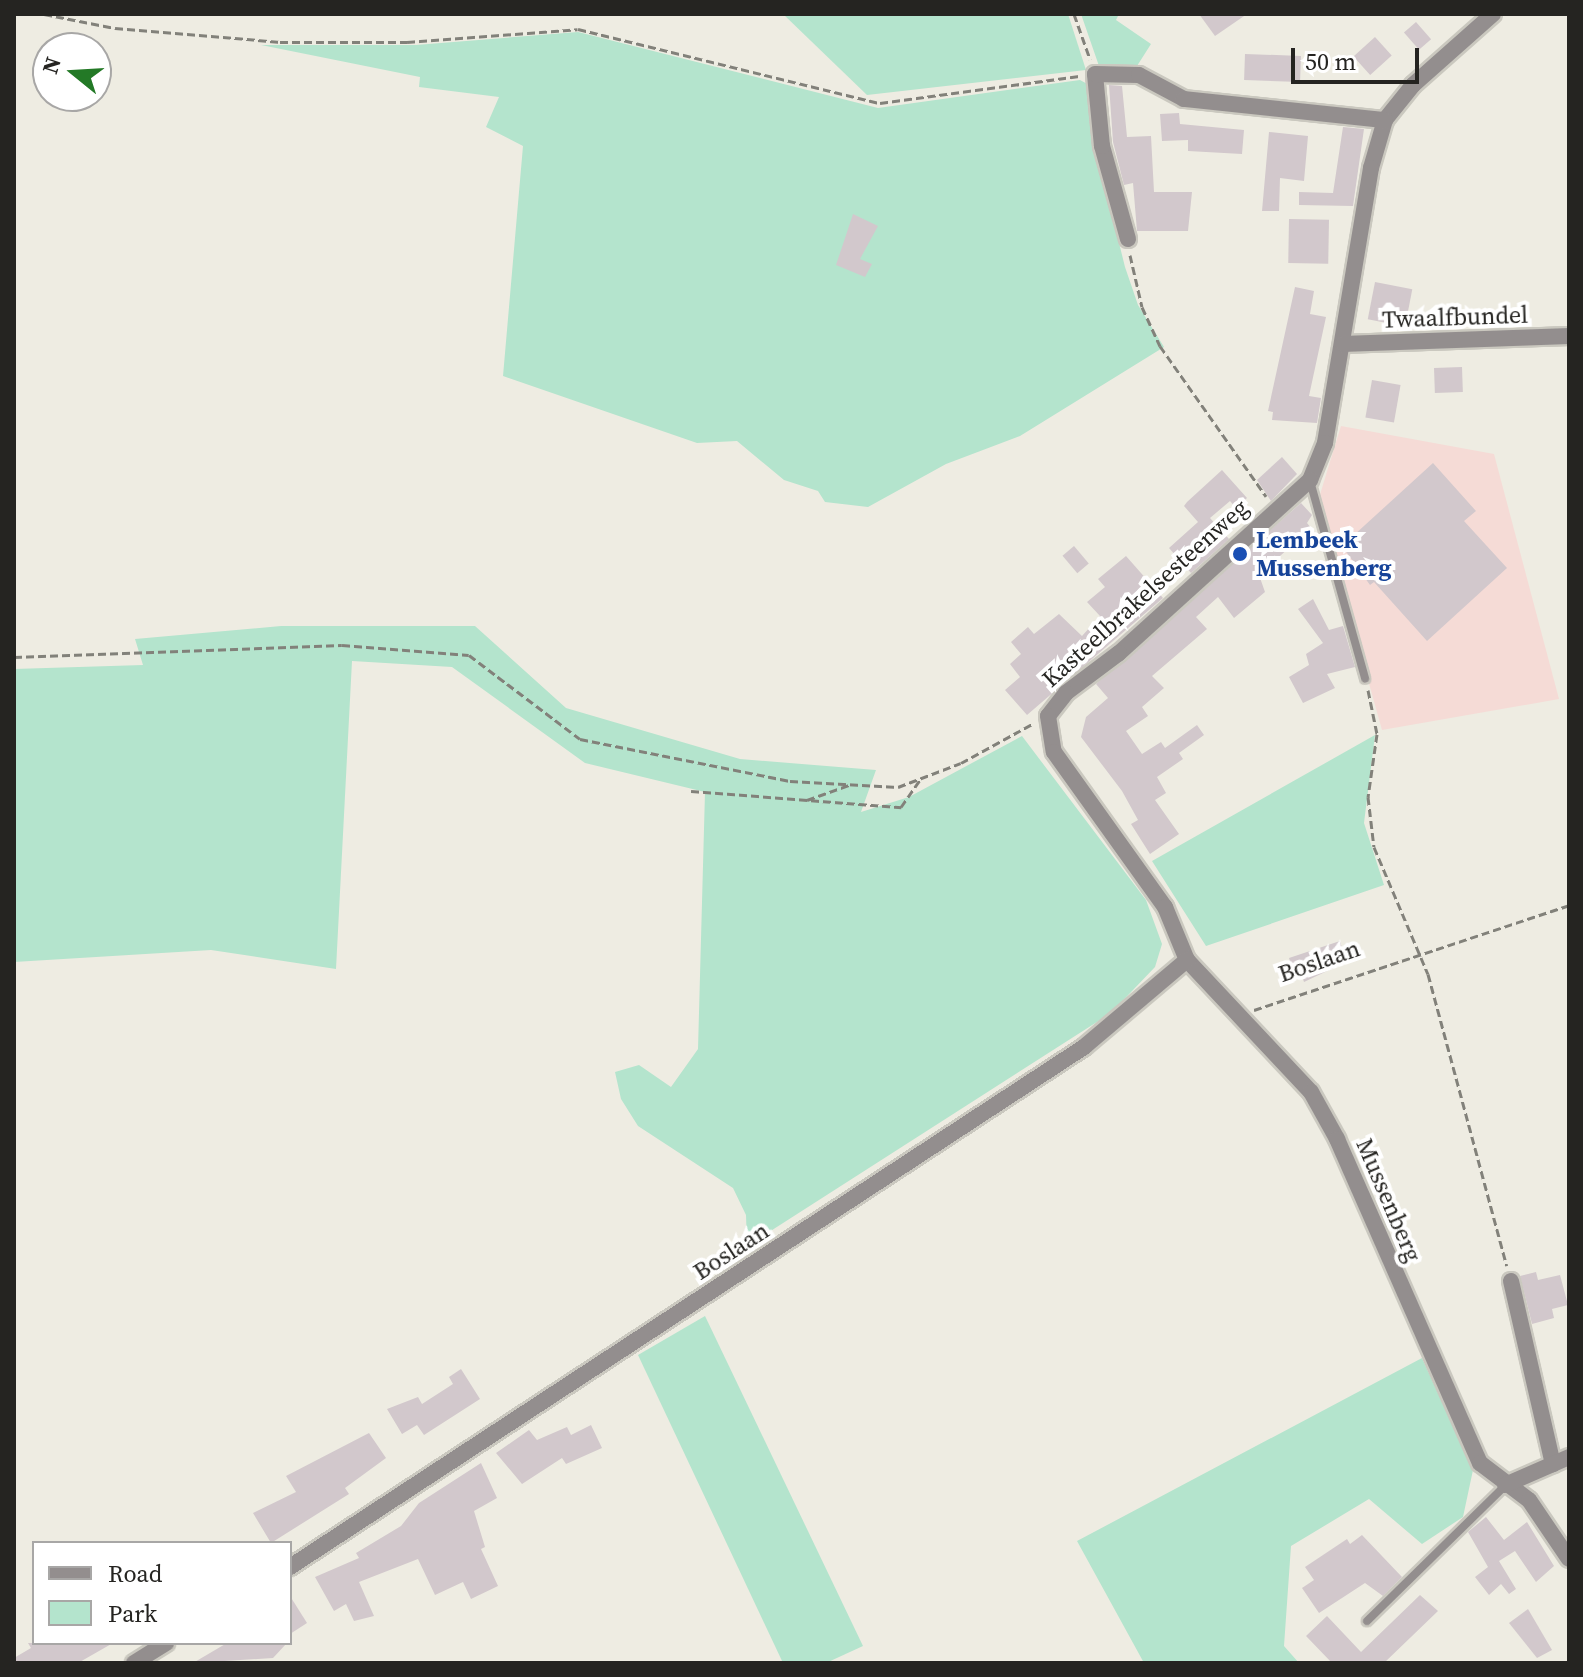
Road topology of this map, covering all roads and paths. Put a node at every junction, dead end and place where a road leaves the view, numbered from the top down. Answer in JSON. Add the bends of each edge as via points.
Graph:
{"nodes":[{"id":1,"x":44,"y":14,"type":"edge"},
{"id":2,"x":1074,"y":14,"type":"edge"},
{"id":3,"x":1493,"y":14,"type":"edge"},
{"id":4,"x":1095,"y":74,"type":"junction"},
{"id":5,"x":1385,"y":120,"type":"junction"},
{"id":6,"x":1128,"y":239,"type":"joint"},
{"id":7,"x":1569,"y":336,"type":"edge"},
{"id":8,"x":1343,"y":344,"type":"junction"},
{"id":9,"x":1310,"y":480,"type":"junction"},
{"id":10,"x":1275,"y":508,"type":"junction"},
{"id":11,"x":14,"y":657,"type":"edge"},
{"id":12,"x":1365,"y":678,"type":"joint"},
{"id":13,"x":1048,"y":716,"type":"junction"},
{"id":14,"x":923,"y":777,"type":"junction"},
{"id":15,"x":852,"y":784,"type":"junction"},
{"id":16,"x":691,"y":791,"type":"dead end"},
{"id":17,"x":802,"y":801,"type":"junction"},
{"id":18,"x":1569,"y":905,"type":"edge"},
{"id":19,"x":1419,"y":953,"type":"junction"},
{"id":20,"x":1187,"y":960,"type":"junction"},
{"id":21,"x":1235,"y":1017,"type":"junction"},
{"id":22,"x":1511,"y":1281,"type":"joint"},
{"id":23,"x":1569,"y":1457,"type":"edge"},
{"id":24,"x":1553,"y":1464,"type":"junction"},
{"id":25,"x":1505,"y":1485,"type":"junction"},
{"id":26,"x":1569,"y":1559,"type":"edge"},
{"id":27,"x":292,"y":1566,"type":"edge"},
{"id":28,"x":1367,"y":1621,"type":"dead end"},
{"id":29,"x":163,"y":1645,"type":"edge"},
{"id":30,"x":134,"y":1663,"type":"edge"}],
"edges":[{"from":1,"to":4,"type":"path","via":[[115,28],[280,42],[407,42],[578,29],[880,103]]},
{"from":2,"to":4,"type":"path"},
{"from":3,"to":5,"type":"street","name":"Kasteelbrakelsesteenweg","via":[[1413,85]]},
{"from":4,"to":5,"type":"street","via":[[1139,75],[1184,99]]},
{"from":4,"to":6,"type":"street","via":[[1100,134]]},
{"from":5,"to":8,"type":"street","name":"Kasteelbrakelsesteenweg","via":[[1371,168]]},
{"from":6,"to":10,"type":"path","via":[[1142,307],[1160,346]]},
{"from":7,"to":8,"type":"street","name":"Twaalfbundel"},
{"from":8,"to":9,"type":"street","name":"Kasteelbrakelsesteenweg","via":[[1325,443]]},
{"from":9,"to":10,"type":"street","name":"Kasteelbrakelsesteenweg"},
{"from":9,"to":12,"type":"lane"},
{"from":10,"to":13,"type":"street","name":"Kasteelbrakelsesteenweg","via":[[1119,653],[1066,693]]},
{"from":11,"to":15,"type":"path","via":[[342,645],[469,655],[580,739],[790,781]]},
{"from":12,"to":19,"type":"path","via":[[1377,734],[1368,823]]},
{"from":13,"to":14,"type":"path"},
{"from":13,"to":20,"type":"street","name":"Kasteelbrakelsesteenweg","via":[[1054,752],[1165,907]]},
{"from":14,"to":15,"type":"path","via":[[898,787]]},
{"from":14,"to":17,"type":"path","via":[[908,790],[901,807]]},
{"from":15,"to":17,"type":"path"},
{"from":16,"to":17,"type":"path"},
{"from":18,"to":19,"type":"path","name":"Boslaan"},
{"from":19,"to":21,"type":"path","name":"Boslaan"},
{"from":19,"to":22,"type":"path"},
{"from":20,"to":21,"type":"street","name":"Mussenberg"},
{"from":20,"to":27,"type":"street","name":"Boslaan","via":[[1084,1047]]},
{"from":21,"to":25,"type":"street","name":"Mussenberg","via":[[1311,1092],[1337,1139],[1480,1463]]},
{"from":22,"to":24,"type":"street"},
{"from":23,"to":24,"type":"street"},
{"from":24,"to":25,"type":"street"},
{"from":25,"to":26,"type":"street","name":"Mussenberg","via":[[1529,1500]]},
{"from":25,"to":28,"type":"lane"},
{"from":29,"to":30,"type":"street"}]}
